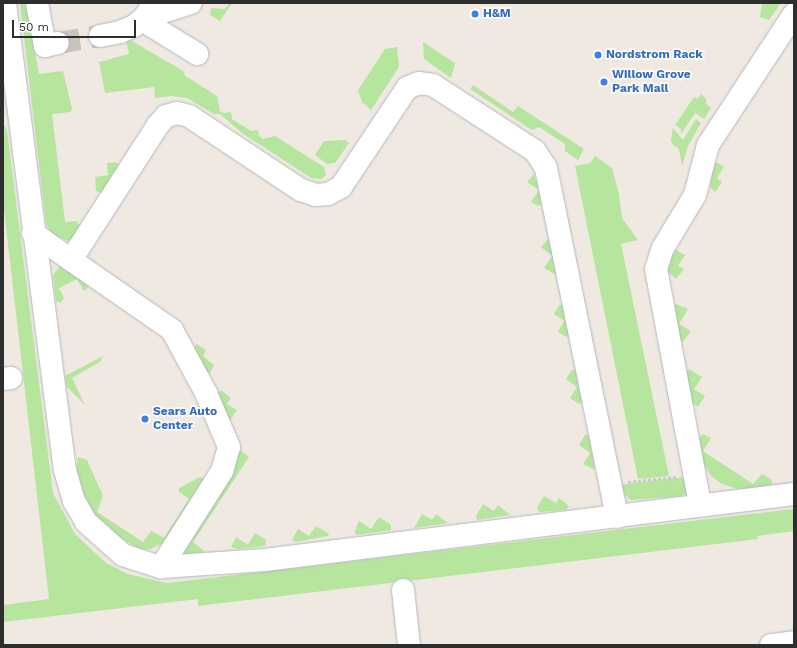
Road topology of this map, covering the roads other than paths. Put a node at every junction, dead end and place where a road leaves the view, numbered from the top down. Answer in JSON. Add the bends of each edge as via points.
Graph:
{"nodes":[{"id":1,"x":5,"y":3,"type":"edge"},
{"id":2,"x":37,"y":3,"type":"edge"},
{"id":3,"x":191,"y":3,"type":"edge"},
{"id":4,"x":147,"y":13,"type":"edge"},
{"id":5,"x":794,"y":14,"type":"edge"},
{"id":6,"x":100,"y":36,"type":"tunnel mouth"},
{"id":7,"x":58,"y":43,"type":"tunnel mouth"},
{"id":8,"x":197,"y":54,"type":"dead end"},
{"id":9,"x":9,"y":92,"type":"edge"},
{"id":10,"x":33,"y":233,"type":"junction"},
{"id":11,"x":71,"y":260,"type":"junction"},
{"id":12,"x":794,"y":494,"type":"edge"},
{"id":13,"x":700,"y":504,"type":"junction"},
{"id":14,"x":617,"y":517,"type":"junction"},
{"id":15,"x":161,"y":567,"type":"junction"},
{"id":16,"x":403,"y":590,"type":"dead end"},
{"id":17,"x":794,"y":642,"type":"edge"},
{"id":18,"x":409,"y":645,"type":"edge"},
{"id":19,"x":771,"y":645,"type":"edge"}],
"edges":[{"from":1,"to":9,"type":"street"},
{"from":2,"to":7,"type":"street","via":[[46,46]]},
{"from":3,"to":4,"type":"street"},
{"from":4,"to":6,"type":"street","via":[[120,32]]},
{"from":4,"to":8,"type":"street"},
{"from":5,"to":13,"type":"street","via":[[708,145],[695,195],[663,248],[656,269]]},
{"from":9,"to":10,"type":"street"},
{"from":10,"to":11,"type":"street"},
{"from":10,"to":15,"type":"street","via":[[64,464],[74,501],[86,522],[124,555]]},
{"from":11,"to":14,"type":"street","via":[[166,116],[177,113],[189,116],[301,190],[322,196],[341,186],[407,88],[419,83],[433,85],[535,151],[546,168]]},
{"from":11,"to":15,"type":"street","via":[[172,330],[206,393],[229,447],[222,471]]},
{"from":12,"to":13,"type":"street"},
{"from":13,"to":14,"type":"street"},
{"from":14,"to":15,"type":"street","via":[[265,560]]},
{"from":16,"to":18,"type":"street"},
{"from":17,"to":19,"type":"street"}]}
